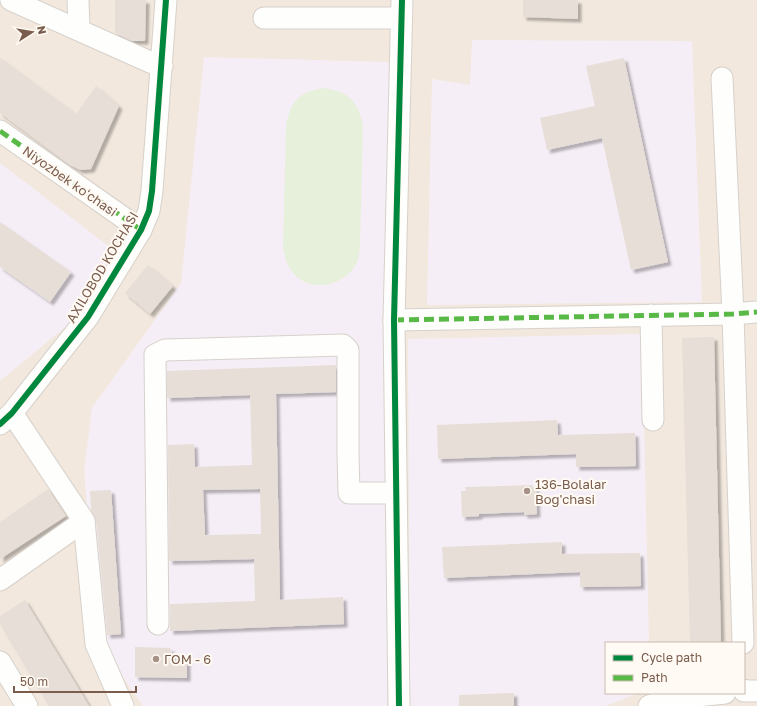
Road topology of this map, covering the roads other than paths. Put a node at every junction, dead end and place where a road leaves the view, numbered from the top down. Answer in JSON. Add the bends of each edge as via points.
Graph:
{"nodes":[{"id":1,"x":11,"y":0,"type":"edge"},
{"id":2,"x":78,"y":0,"type":"edge"},
{"id":3,"x":166,"y":0,"type":"edge"},
{"id":4,"x":402,"y":9,"type":"edge"},
{"id":5,"x":264,"y":18,"type":"dead end"},
{"id":6,"x":78,"y":29,"type":"junction"},
{"id":7,"x":162,"y":66,"type":"junction"},
{"id":8,"x":722,"y":78,"type":"dead end"},
{"id":9,"x":0,"y":131,"type":"edge"},
{"id":10,"x":141,"y":230,"type":"junction"},
{"id":11,"x":757,"y":312,"type":"edge"},
{"id":12,"x":733,"y":314,"type":"junction"},
{"id":13,"x":651,"y":315,"type":"junction"},
{"id":14,"x":394,"y":320,"type":"junction"},
{"id":15,"x":6,"y":418,"type":"edge"},
{"id":16,"x":653,"y":420,"type":"dead end"},
{"id":17,"x":396,"y":494,"type":"junction"},
{"id":18,"x":84,"y":521,"type":"junction"},
{"id":19,"x":0,"y":580,"type":"edge"},
{"id":20,"x":158,"y":624,"type":"dead end"},
{"id":21,"x":743,"y":642,"type":"edge"},
{"id":22,"x":0,"y":662,"type":"edge"},
{"id":23,"x":745,"y":691,"type":"edge"},
{"id":24,"x":757,"y":691,"type":"edge"},
{"id":25,"x":716,"y":694,"type":"edge"},
{"id":26,"x":26,"y":706,"type":"edge"},
{"id":27,"x":123,"y":706,"type":"edge"},
{"id":28,"x":399,"y":706,"type":"edge"},
{"id":29,"x":649,"y":706,"type":"edge"}],
"edges":[{"from":1,"to":6,"type":"street"},
{"from":2,"to":6,"type":"street"},
{"from":3,"to":7,"type":"street","name":"AXILOBOD KOCHASI"},
{"from":4,"to":5,"type":"street"},
{"from":4,"to":14,"type":"street"},
{"from":6,"to":7,"type":"street"},
{"from":7,"to":10,"type":"street","name":"AXILOBOD KOCHASI","via":[[152,191],[149,211]]},
{"from":8,"to":12,"type":"street"},
{"from":9,"to":10,"type":"street","name":"Niyozbek koʻchasi"},
{"from":10,"to":15,"type":"street","name":"AXILOBOD KOCHASI","via":[[88,317]]},
{"from":11,"to":12,"type":"street"},
{"from":12,"to":13,"type":"street"},
{"from":12,"to":21,"type":"street"},
{"from":13,"to":14,"type":"street"},
{"from":13,"to":16,"type":"street"},
{"from":14,"to":17,"type":"street"},
{"from":15,"to":18,"type":"street"},
{"from":17,"to":20,"type":"street","via":[[349,493],[348,350],[343,345],[165,350],[155,354]]},
{"from":17,"to":28,"type":"street"},
{"from":18,"to":19,"type":"street"},
{"from":18,"to":27,"type":"street","via":[[96,644]]},
{"from":22,"to":26,"type":"street"},
{"from":23,"to":24,"type":"street"},
{"from":25,"to":29,"type":"street","via":[[669,699]]}]}
